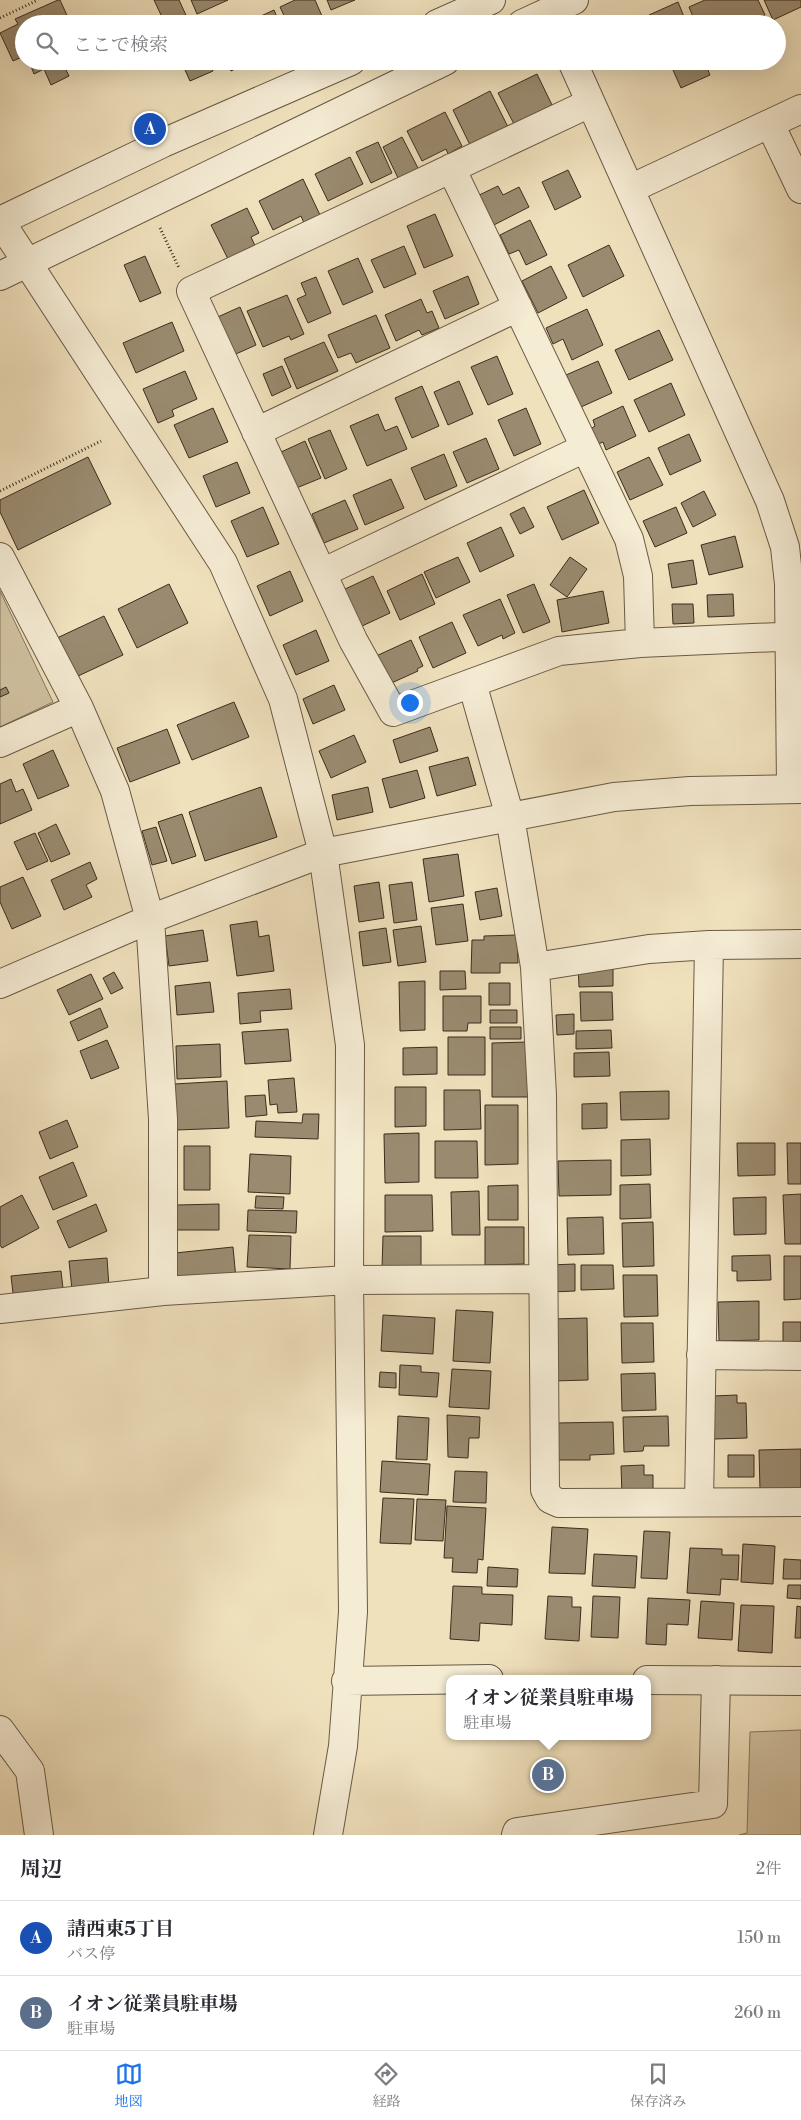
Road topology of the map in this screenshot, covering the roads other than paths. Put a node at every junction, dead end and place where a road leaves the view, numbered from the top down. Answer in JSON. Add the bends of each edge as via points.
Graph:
{"nodes":[{"id":1,"x":491,"y":0,"type":"edge"},
{"id":2,"x":457,"y":15,"type":"edge"},
{"id":3,"x":330,"y":70,"type":"edge"},
{"id":4,"x":427,"y":70,"type":"edge"},
{"id":5,"x":576,"y":70,"type":"edge"},
{"id":6,"x":590,"y":103,"type":"junction"},
{"id":7,"x":801,"y":109,"type":"edge"},
{"id":8,"x":770,"y":124,"type":"junction"},
{"id":9,"x":451,"y":168,"type":"junction"},
{"id":10,"x":630,"y":189,"type":"junction"},
{"id":11,"x":801,"y":189,"type":"edge"},
{"id":12,"x":0,"y":221,"type":"edge"},
{"id":13,"x":28,"y":264,"type":"junction"},
{"id":14,"x":0,"y":276,"type":"edge"},
{"id":15,"x":518,"y":307,"type":"junction"},
{"id":16,"x":256,"y":432,"type":"junction"},
{"id":17,"x":585,"y":448,"type":"junction"},
{"id":18,"x":0,"y":557,"type":"edge"},
{"id":19,"x":322,"y":573,"type":"junction"},
{"id":20,"x":795,"y":636,"type":"edge"},
{"id":21,"x":640,"y":643,"type":"junction"},
{"id":22,"x":472,"y":683,"type":"junction"},
{"id":23,"x":79,"y":708,"type":"junction"},
{"id":24,"x":0,"y":743,"type":"edge"},
{"id":25,"x":796,"y":789,"type":"edge"},
{"id":26,"x":510,"y":817,"type":"junction"},
{"id":27,"x":323,"y":853,"type":"junction"},
{"id":28,"x":150,"y":919,"type":"junction"},
{"id":29,"x":801,"y":944,"type":"edge"},
{"id":30,"x":709,"y":945,"type":"junction"},
{"id":31,"x":535,"y":967,"type":"junction"},
{"id":32,"x":0,"y":984,"type":"edge"},
{"id":33,"x":543,"y":1279,"type":"junction"},
{"id":34,"x":349,"y":1280,"type":"junction"},
{"id":35,"x":162,"y":1292,"type":"junction"},
{"id":36,"x":1,"y":1307,"type":"edge"},
{"id":37,"x":701,"y":1355,"type":"junction"},
{"id":38,"x":801,"y":1356,"type":"edge"},
{"id":39,"x":699,"y":1502,"type":"junction"},
{"id":40,"x":801,"y":1502,"type":"edge"},
{"id":41,"x":446,"y":1678,"type":"edge"},
{"id":42,"x":651,"y":1680,"type":"edge"},
{"id":43,"x":716,"y":1680,"type":"junction"},
{"id":44,"x":346,"y":1681,"type":"junction"},
{"id":45,"x":801,"y":1681,"type":"edge"},
{"id":46,"x":0,"y":1730,"type":"edge"},
{"id":47,"x":39,"y":1835,"type":"edge"},
{"id":48,"x":328,"y":1835,"type":"edge"},
{"id":49,"x":516,"y":1835,"type":"edge"}],
"edges":[{"from":1,"to":2,"type":"street"},
{"from":3,"to":12,"type":"street","via":[[163,143]]},
{"from":4,"to":13,"type":"street"},
{"from":5,"to":6,"type":"street"},
{"from":6,"to":9,"type":"street"},
{"from":6,"to":10,"type":"street"},
{"from":7,"to":8,"type":"street"},
{"from":8,"to":10,"type":"street"},
{"from":8,"to":11,"type":"street"},
{"from":9,"to":15,"type":"street"},
{"from":9,"to":16,"type":"street","via":[[191,291]]},
{"from":10,"to":20,"type":"street","via":[[770,501],[785,547]]},
{"from":12,"to":13,"type":"street"},
{"from":13,"to":14,"type":"street"},
{"from":13,"to":27,"type":"street","via":[[224,563],[283,699]]},
{"from":15,"to":16,"type":"street"},
{"from":15,"to":17,"type":"street"},
{"from":16,"to":19,"type":"street"},
{"from":17,"to":19,"type":"street"},
{"from":17,"to":21,"type":"street","via":[[629,539],[638,576]]},
{"from":18,"to":23,"type":"street"},
{"from":19,"to":22,"type":"street","via":[[353,640],[393,712]]},
{"from":20,"to":21,"type":"street"},
{"from":20,"to":25,"type":"street"},
{"from":21,"to":22,"type":"street","via":[[559,651]]},
{"from":22,"to":26,"type":"street"},
{"from":23,"to":24,"type":"street"},
{"from":23,"to":28,"type":"street","via":[[114,791]]},
{"from":25,"to":26,"type":"street","via":[[690,791],[614,797]]},
{"from":26,"to":27,"type":"street"},
{"from":26,"to":31,"type":"street"},
{"from":27,"to":28,"type":"street"},
{"from":27,"to":34,"type":"street","via":[[350,1045]]},
{"from":28,"to":32,"type":"street"},
{"from":28,"to":35,"type":"street","via":[[163,1119]]},
{"from":29,"to":30,"type":"street"},
{"from":30,"to":31,"type":"street","via":[[650,949]]},
{"from":30,"to":37,"type":"street"},
{"from":31,"to":33,"type":"street","via":[[542,1094]]},
{"from":33,"to":34,"type":"street"},
{"from":33,"to":39,"type":"street","via":[[544,1490],[550,1499],[559,1503]]},
{"from":34,"to":35,"type":"street"},
{"from":34,"to":44,"type":"street","via":[[353,1612]]},
{"from":35,"to":36,"type":"street"},
{"from":37,"to":38,"type":"street"},
{"from":37,"to":39,"type":"street"},
{"from":39,"to":40,"type":"street"},
{"from":41,"to":44,"type":"street"},
{"from":42,"to":43,"type":"street"},
{"from":43,"to":45,"type":"street"},
{"from":43,"to":49,"type":"street","via":[[713,1804],[517,1832]]},
{"from":44,"to":48,"type":"street","via":[[342,1746]]},
{"from":46,"to":47,"type":"street","via":[[30,1771]]}]}
